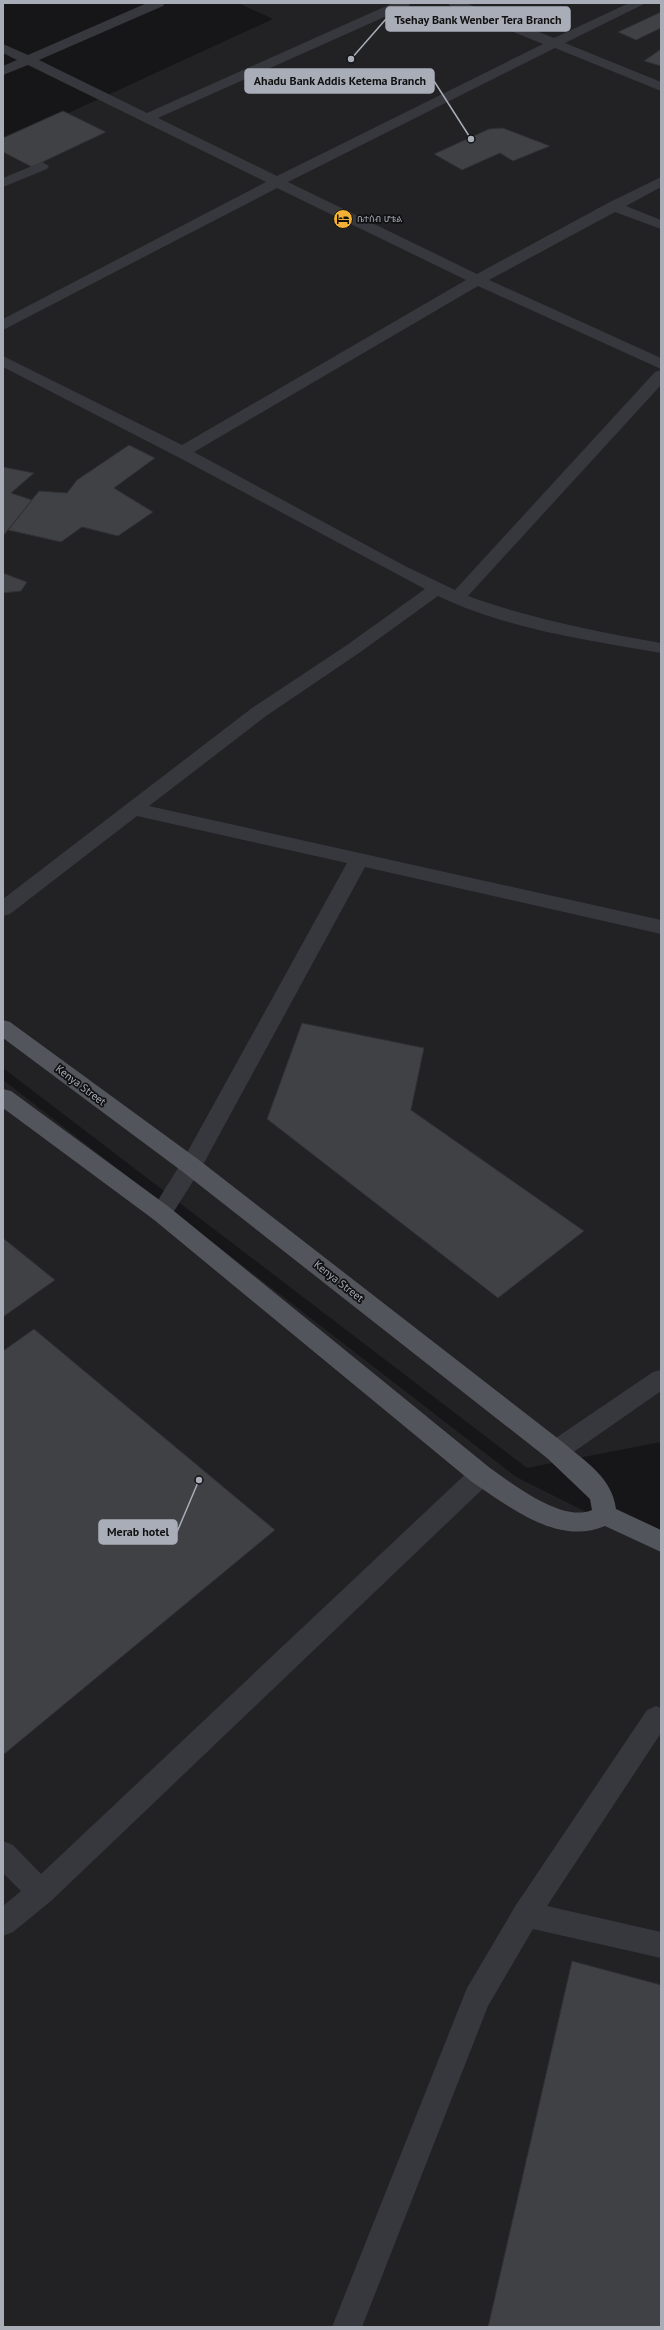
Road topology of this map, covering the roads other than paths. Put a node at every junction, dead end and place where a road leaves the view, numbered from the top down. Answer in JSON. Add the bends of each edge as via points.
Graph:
{"nodes":[{"id":1,"x":158,"y":3,"type":"edge"},
{"id":2,"x":404,"y":3,"type":"edge"},
{"id":3,"x":455,"y":3,"type":"edge"},
{"id":4,"x":639,"y":3,"type":"edge"},
{"id":5,"x":554,"y":43,"type":"junction"},
{"id":6,"x":3,"y":48,"type":"edge"},
{"id":7,"x":28,"y":60,"type":"junction"},
{"id":8,"x":3,"y":71,"type":"edge"},
{"id":9,"x":661,"y":87,"type":"edge"},
{"id":10,"x":147,"y":118,"type":"junction"},
{"id":11,"x":42,"y":166,"type":"dead end"},
{"id":12,"x":661,"y":181,"type":"edge"},
{"id":13,"x":276,"y":182,"type":"junction"},
{"id":14,"x":3,"y":183,"type":"edge"},
{"id":15,"x":612,"y":206,"type":"junction"},
{"id":16,"x":661,"y":225,"type":"edge"},
{"id":17,"x":477,"y":280,"type":"junction"},
{"id":18,"x":3,"y":325,"type":"edge"},
{"id":19,"x":3,"y":361,"type":"edge"},
{"id":20,"x":661,"y":364,"type":"edge"},
{"id":21,"x":661,"y":375,"type":"edge"},
{"id":22,"x":182,"y":452,"type":"junction"},
{"id":23,"x":436,"y":588,"type":"junction"},
{"id":24,"x":457,"y":598,"type":"junction"},
{"id":25,"x":661,"y":648,"type":"edge"},
{"id":26,"x":136,"y":809,"type":"junction"},
{"id":27,"x":360,"y":860,"type":"junction"},
{"id":28,"x":3,"y":908,"type":"edge"},
{"id":29,"x":661,"y":927,"type":"edge"},
{"id":30,"x":3,"y":1027,"type":"edge"},
{"id":31,"x":3,"y":1096,"type":"edge"},
{"id":32,"x":191,"y":1166,"type":"junction"},
{"id":33,"x":161,"y":1213,"type":"junction"},
{"id":34,"x":661,"y":1378,"type":"edge"},
{"id":35,"x":556,"y":1451,"type":"junction"},
{"id":36,"x":481,"y":1475,"type":"junction"},
{"id":37,"x":605,"y":1515,"type":"junction"},
{"id":38,"x":661,"y":1542,"type":"edge"},
{"id":39,"x":656,"y":1718,"type":"dead end"},
{"id":40,"x":3,"y":1854,"type":"edge"},
{"id":41,"x":41,"y":1892,"type":"junction"},
{"id":42,"x":526,"y":1914,"type":"junction"},
{"id":43,"x":3,"y":1923,"type":"edge"},
{"id":44,"x":661,"y":1945,"type":"edge"},
{"id":45,"x":347,"y":2327,"type":"edge"}],
"edges":[{"from":1,"to":7,"type":"street"},
{"from":2,"to":10,"type":"street"},
{"from":3,"to":5,"type":"street"},
{"from":4,"to":5,"type":"street"},
{"from":5,"to":9,"type":"street"},
{"from":5,"to":13,"type":"street"},
{"from":6,"to":7,"type":"street"},
{"from":7,"to":8,"type":"street"},
{"from":7,"to":10,"type":"street"},
{"from":10,"to":13,"type":"street"},
{"from":11,"to":14,"type":"street"},
{"from":12,"to":15,"type":"street"},
{"from":13,"to":17,"type":"street"},
{"from":13,"to":18,"type":"street"},
{"from":15,"to":16,"type":"street"},
{"from":15,"to":17,"type":"street"},
{"from":17,"to":20,"type":"street"},
{"from":17,"to":22,"type":"street"},
{"from":19,"to":22,"type":"street"},
{"from":21,"to":24,"type":"street"},
{"from":22,"to":23,"type":"street"},
{"from":23,"to":24,"type":"street"},
{"from":23,"to":26,"type":"street","via":[[353,649],[259,712]]},
{"from":24,"to":25,"type":"street","via":[[507,616]]},
{"from":26,"to":27,"type":"street"},
{"from":26,"to":28,"type":"street"},
{"from":27,"to":29,"type":"street"},
{"from":27,"to":32,"type":"street"},
{"from":30,"to":32,"type":"main road","name":"Kenya Street"},
{"from":31,"to":33,"type":"main road"},
{"from":32,"to":33,"type":"street"},
{"from":32,"to":35,"type":"main road","name":"Kenya Street"},
{"from":33,"to":36,"type":"main road"},
{"from":34,"to":35,"type":"street"},
{"from":35,"to":37,"type":"main road","name":"Kenya Street","via":[[602,1495]]},
{"from":36,"to":37,"type":"main road","via":[[534,1510],[561,1520],[588,1522]]},
{"from":36,"to":41,"type":"street"},
{"from":37,"to":38,"type":"main road"},
{"from":39,"to":42,"type":"street"},
{"from":40,"to":41,"type":"street"},
{"from":41,"to":43,"type":"street"},
{"from":42,"to":44,"type":"street"},
{"from":42,"to":45,"type":"street","via":[[477,1998]]}]}
